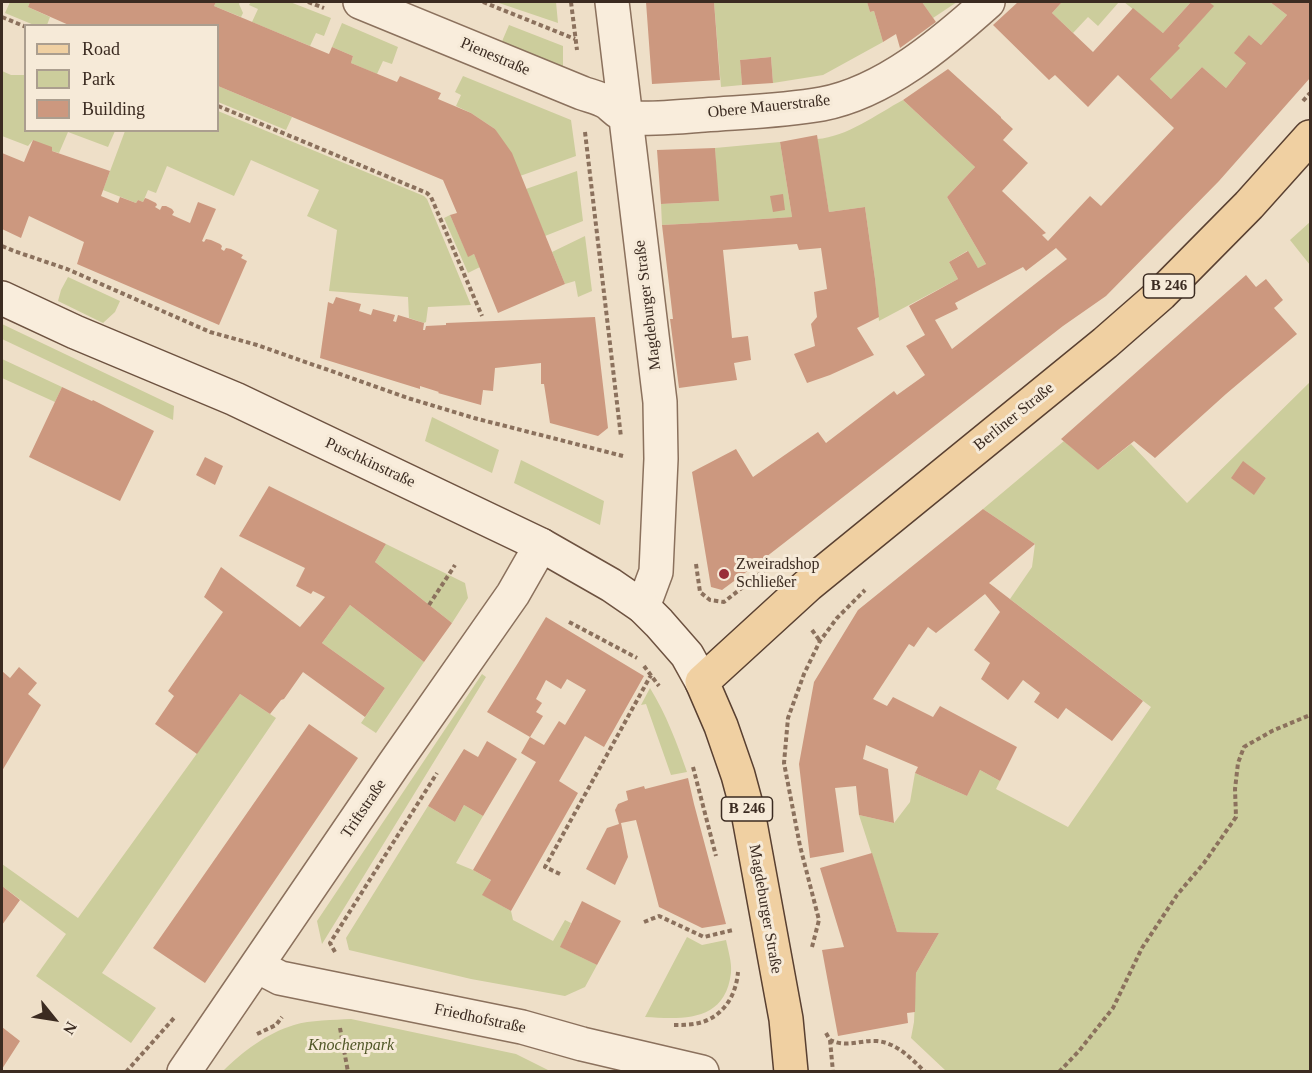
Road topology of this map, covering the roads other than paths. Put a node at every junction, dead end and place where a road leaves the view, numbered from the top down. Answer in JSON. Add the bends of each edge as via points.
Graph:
{"nodes":[{"id":1,"x":360,"y":2,"type":"edge"},
{"id":2,"x":612,"y":2,"type":"edge"},
{"id":3,"x":988,"y":2,"type":"edge"},
{"id":4,"x":627,"y":117,"type":"junction"},
{"id":5,"x":1311,"y":137,"type":"edge"},
{"id":6,"x":2,"y":298,"type":"edge"},
{"id":7,"x":541,"y":545,"type":"junction"},
{"id":8,"x":643,"y":607,"type":"junction"},
{"id":9,"x":702,"y":682,"type":"junction"},
{"id":10,"x":257,"y":966,"type":"junction"},
{"id":11,"x":184,"y":1071,"type":"edge"},
{"id":12,"x":702,"y":1071,"type":"edge"},
{"id":13,"x":791,"y":1071,"type":"edge"}],
"edges":[{"from":1,"to":4,"type":"street","name":"Pienestraße","via":[[605,101]]},
{"from":2,"to":4,"type":"street","name":"Magdeburger Straße"},
{"from":3,"to":4,"type":"street","name":"Obere Mauerstraße","via":[[920,58],[852,96],[773,110]]},
{"from":4,"to":8,"type":"street","name":"Magdeburger Straße","via":[[660,402],[656,572]]},
{"from":5,"to":9,"type":"main road","name":"Berliner Straße","number":"B 246","via":[[1161,294],[808,585]]},
{"from":6,"to":7,"type":"street","name":"Puschkinstraße","via":[[235,399]]},
{"from":7,"to":8,"type":"street","name":"Puschkinstraße"},
{"from":7,"to":10,"type":"street","name":"Triftstraße","via":[[513,594]]},
{"from":8,"to":9,"type":"street","name":"Puschkinstraße","via":[[687,655]]},
{"from":9,"to":13,"type":"main road","name":"Magdeburger Straße","number":"B 246","via":[[738,775],[747,812],[786,1019]]},
{"from":10,"to":11,"type":"street","name":"Triftstraße"},
{"from":10,"to":12,"type":"street","name":"Friedhofstraße","via":[[280,978],[522,1027]]}]}
